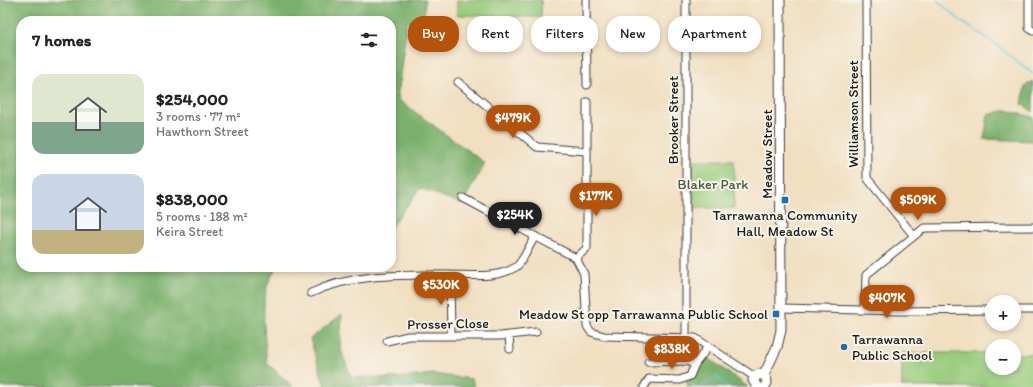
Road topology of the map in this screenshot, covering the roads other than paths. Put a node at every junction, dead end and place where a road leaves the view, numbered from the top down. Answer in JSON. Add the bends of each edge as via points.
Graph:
{"nodes":[{"id":1,"x":586,"y":0,"type":"edge"},
{"id":2,"x":686,"y":0,"type":"edge"},
{"id":3,"x":780,"y":0,"type":"edge"},
{"id":4,"x":866,"y":0,"type":"edge"},
{"id":5,"x":1029,"y":0,"type":"edge"},
{"id":6,"x":1033,"y":31,"type":"edge"},
{"id":7,"x":458,"y":82,"type":"dead end"},
{"id":8,"x":587,"y":85,"type":"dead end"},
{"id":9,"x":587,"y":102,"type":"dead end"},
{"id":10,"x":586,"y":150,"type":"junction"},
{"id":11,"x":463,"y":198,"type":"dead end"},
{"id":12,"x":1033,"y":227,"type":"edge"},
{"id":13,"x":535,"y":236,"type":"junction"},
{"id":14,"x":914,"y":236,"type":"junction"},
{"id":15,"x":576,"y":258,"type":"junction"},
{"id":16,"x":450,"y":275,"type":"junction"},
{"id":17,"x":311,"y":293,"type":"dead end"},
{"id":18,"x":782,"y":308,"type":"junction"},
{"id":19,"x":865,"y":309,"type":"junction"},
{"id":20,"x":985,"y":310,"type":"edge"},
{"id":21,"x":1021,"y":310,"type":"edge"},
{"id":22,"x":1033,"y":310,"type":"edge"},
{"id":23,"x":536,"y":332,"type":"dead end"},
{"id":24,"x":452,"y":336,"type":"junction"},
{"id":25,"x":508,"y":336,"type":"junction"},
{"id":26,"x":686,"y":337,"type":"junction"},
{"id":27,"x":388,"y":341,"type":"dead end"},
{"id":28,"x":708,"y":347,"type":"junction"},
{"id":29,"x":510,"y":349,"type":"dead end"},
{"id":30,"x":648,"y":362,"type":"dead end"},
{"id":31,"x":695,"y":364,"type":"junction"},
{"id":32,"x":759,"y":376,"type":"junction"},
{"id":33,"x":644,"y":387,"type":"edge"},
{"id":34,"x":757,"y":387,"type":"edge"},
{"id":35,"x":764,"y":387,"type":"edge"}],
"edges":[{"from":1,"to":8,"type":"street"},
{"from":2,"to":26,"type":"street","name":"Brooker Street"},
{"from":3,"to":18,"type":"main road","name":"Meadow Street"},
{"from":4,"to":14,"type":"street","name":"Williamson Street","via":[[867,178]]},
{"from":5,"to":6,"type":"street","via":[[1029,28]]},
{"from":7,"to":10,"type":"street","via":[[537,147]]},
{"from":9,"to":10,"type":"street"},
{"from":10,"to":15,"type":"street","via":[[587,248]]},
{"from":11,"to":13,"type":"street"},
{"from":12,"to":14,"type":"street","via":[[924,228]]},
{"from":13,"to":15,"type":"street"},
{"from":13,"to":16,"type":"street","via":[[518,266],[499,275]]},
{"from":14,"to":19,"type":"street","via":[[866,275]]},
{"from":15,"to":26,"type":"street","via":[[584,274],[586,321],[591,332],[604,336]]},
{"from":16,"to":17,"type":"street","via":[[386,276],[340,283]]},
{"from":16,"to":24,"type":"street"},
{"from":18,"to":19,"type":"street"},
{"from":18,"to":32,"type":"main road","name":"Meadow Street","via":[[780,340]]},
{"from":19,"to":20,"type":"street"},
{"from":21,"to":22,"type":"street"},
{"from":23,"to":25,"type":"street","name":"Prosser Close"},
{"from":24,"to":25,"type":"street","name":"Prosser Close"},
{"from":24,"to":27,"type":"street","name":"Prosser Close","via":[[408,336]]},
{"from":25,"to":29,"type":"street","name":"Prosser Close"},
{"from":26,"to":28,"type":"street","via":[[695,338]]},
{"from":28,"to":31,"type":"street"},
{"from":28,"to":32,"type":"street"},
{"from":30,"to":31,"type":"street","via":[[685,361]]},
{"from":31,"to":33,"type":"street","via":[[690,376],[680,380],[649,379]]},
{"from":32,"to":34,"type":"main road","via":[[753,382]]},
{"from":32,"to":35,"type":"main road","via":[[767,381]]}]}
